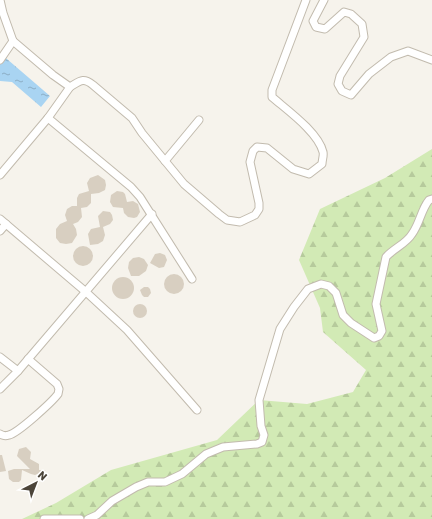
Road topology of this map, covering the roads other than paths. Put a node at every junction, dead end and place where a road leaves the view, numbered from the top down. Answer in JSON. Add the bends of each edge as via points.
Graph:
{"nodes":[{"id":1,"x":0,"y":0,"type":"edge"},
{"id":2,"x":306,"y":0,"type":"edge"},
{"id":3,"x":324,"y":0,"type":"edge"},
{"id":4,"x":13,"y":41,"type":"junction"},
{"id":5,"x":0,"y":60,"type":"edge"},
{"id":6,"x":432,"y":60,"type":"edge"},
{"id":7,"x":70,"y":87,"type":"junction"},
{"id":8,"x":48,"y":118,"type":"junction"},
{"id":9,"x":199,"y":120,"type":"dead end"},
{"id":10,"x":165,"y":161,"type":"junction"},
{"id":11,"x":0,"y":175,"type":"edge"},
{"id":12,"x":432,"y":199,"type":"edge"},
{"id":13,"x":152,"y":214,"type":"junction"},
{"id":14,"x":3,"y":222,"type":"edge"},
{"id":15,"x":0,"y":231,"type":"edge"},
{"id":16,"x":192,"y":279,"type":"dead end"},
{"id":17,"x":86,"y":292,"type":"junction"},
{"id":18,"x":0,"y":357,"type":"edge"},
{"id":19,"x":28,"y":358,"type":"junction"},
{"id":20,"x":18,"y":371,"type":"junction"},
{"id":21,"x":0,"y":389,"type":"edge"},
{"id":22,"x":197,"y":410,"type":"dead end"},
{"id":23,"x":0,"y":434,"type":"edge"},
{"id":24,"x":44,"y":519,"type":"edge"},
{"id":25,"x":80,"y":519,"type":"edge"},
{"id":26,"x":88,"y":519,"type":"edge"}],
"edges":[{"from":1,"to":4,"type":"lane"},
{"from":2,"to":10,"type":"lane","via":[[272,90],[272,97],[303,124],[318,142],[323,152],[322,164],[309,174],[293,169],[268,148],[258,147],[253,151],[250,162],[259,209],[255,215],[240,222],[227,220],[219,214],[184,184]]},
{"from":3,"to":6,"type":"lane","via":[[313,20],[316,27],[325,29],[344,12],[351,14],[362,24],[364,37],[340,76],[338,84],[342,91],[351,95],[369,74],[391,57],[408,51]]},
{"from":4,"to":5,"type":"lane"},
{"from":4,"to":7,"type":"lane"},
{"from":7,"to":8,"type":"lane"},
{"from":7,"to":10,"type":"lane","via":[[82,80],[93,85],[132,118]]},
{"from":8,"to":11,"type":"lane"},
{"from":8,"to":13,"type":"lane","via":[[131,187]]},
{"from":9,"to":10,"type":"lane"},
{"from":12,"to":26,"type":"lane","via":[[424,207],[412,235],[386,257],[376,304],[382,331],[379,336],[374,338],[351,323],[343,315],[336,293],[329,286],[321,284],[308,289],[280,329],[259,400],[264,435],[262,442],[223,447],[206,454],[182,474],[165,482],[148,482],[112,501],[97,515]]},
{"from":13,"to":16,"type":"lane"},
{"from":13,"to":17,"type":"lane"},
{"from":14,"to":15,"type":"lane"},
{"from":14,"to":17,"type":"lane"},
{"from":17,"to":19,"type":"lane"},
{"from":17,"to":22,"type":"lane","via":[[127,330]]},
{"from":18,"to":20,"type":"lane"},
{"from":19,"to":20,"type":"lane"},
{"from":19,"to":23,"type":"lane","via":[[57,384],[58,394],[19,430],[10,435]]},
{"from":20,"to":21,"type":"lane"},
{"from":24,"to":25,"type":"lane"}]}
